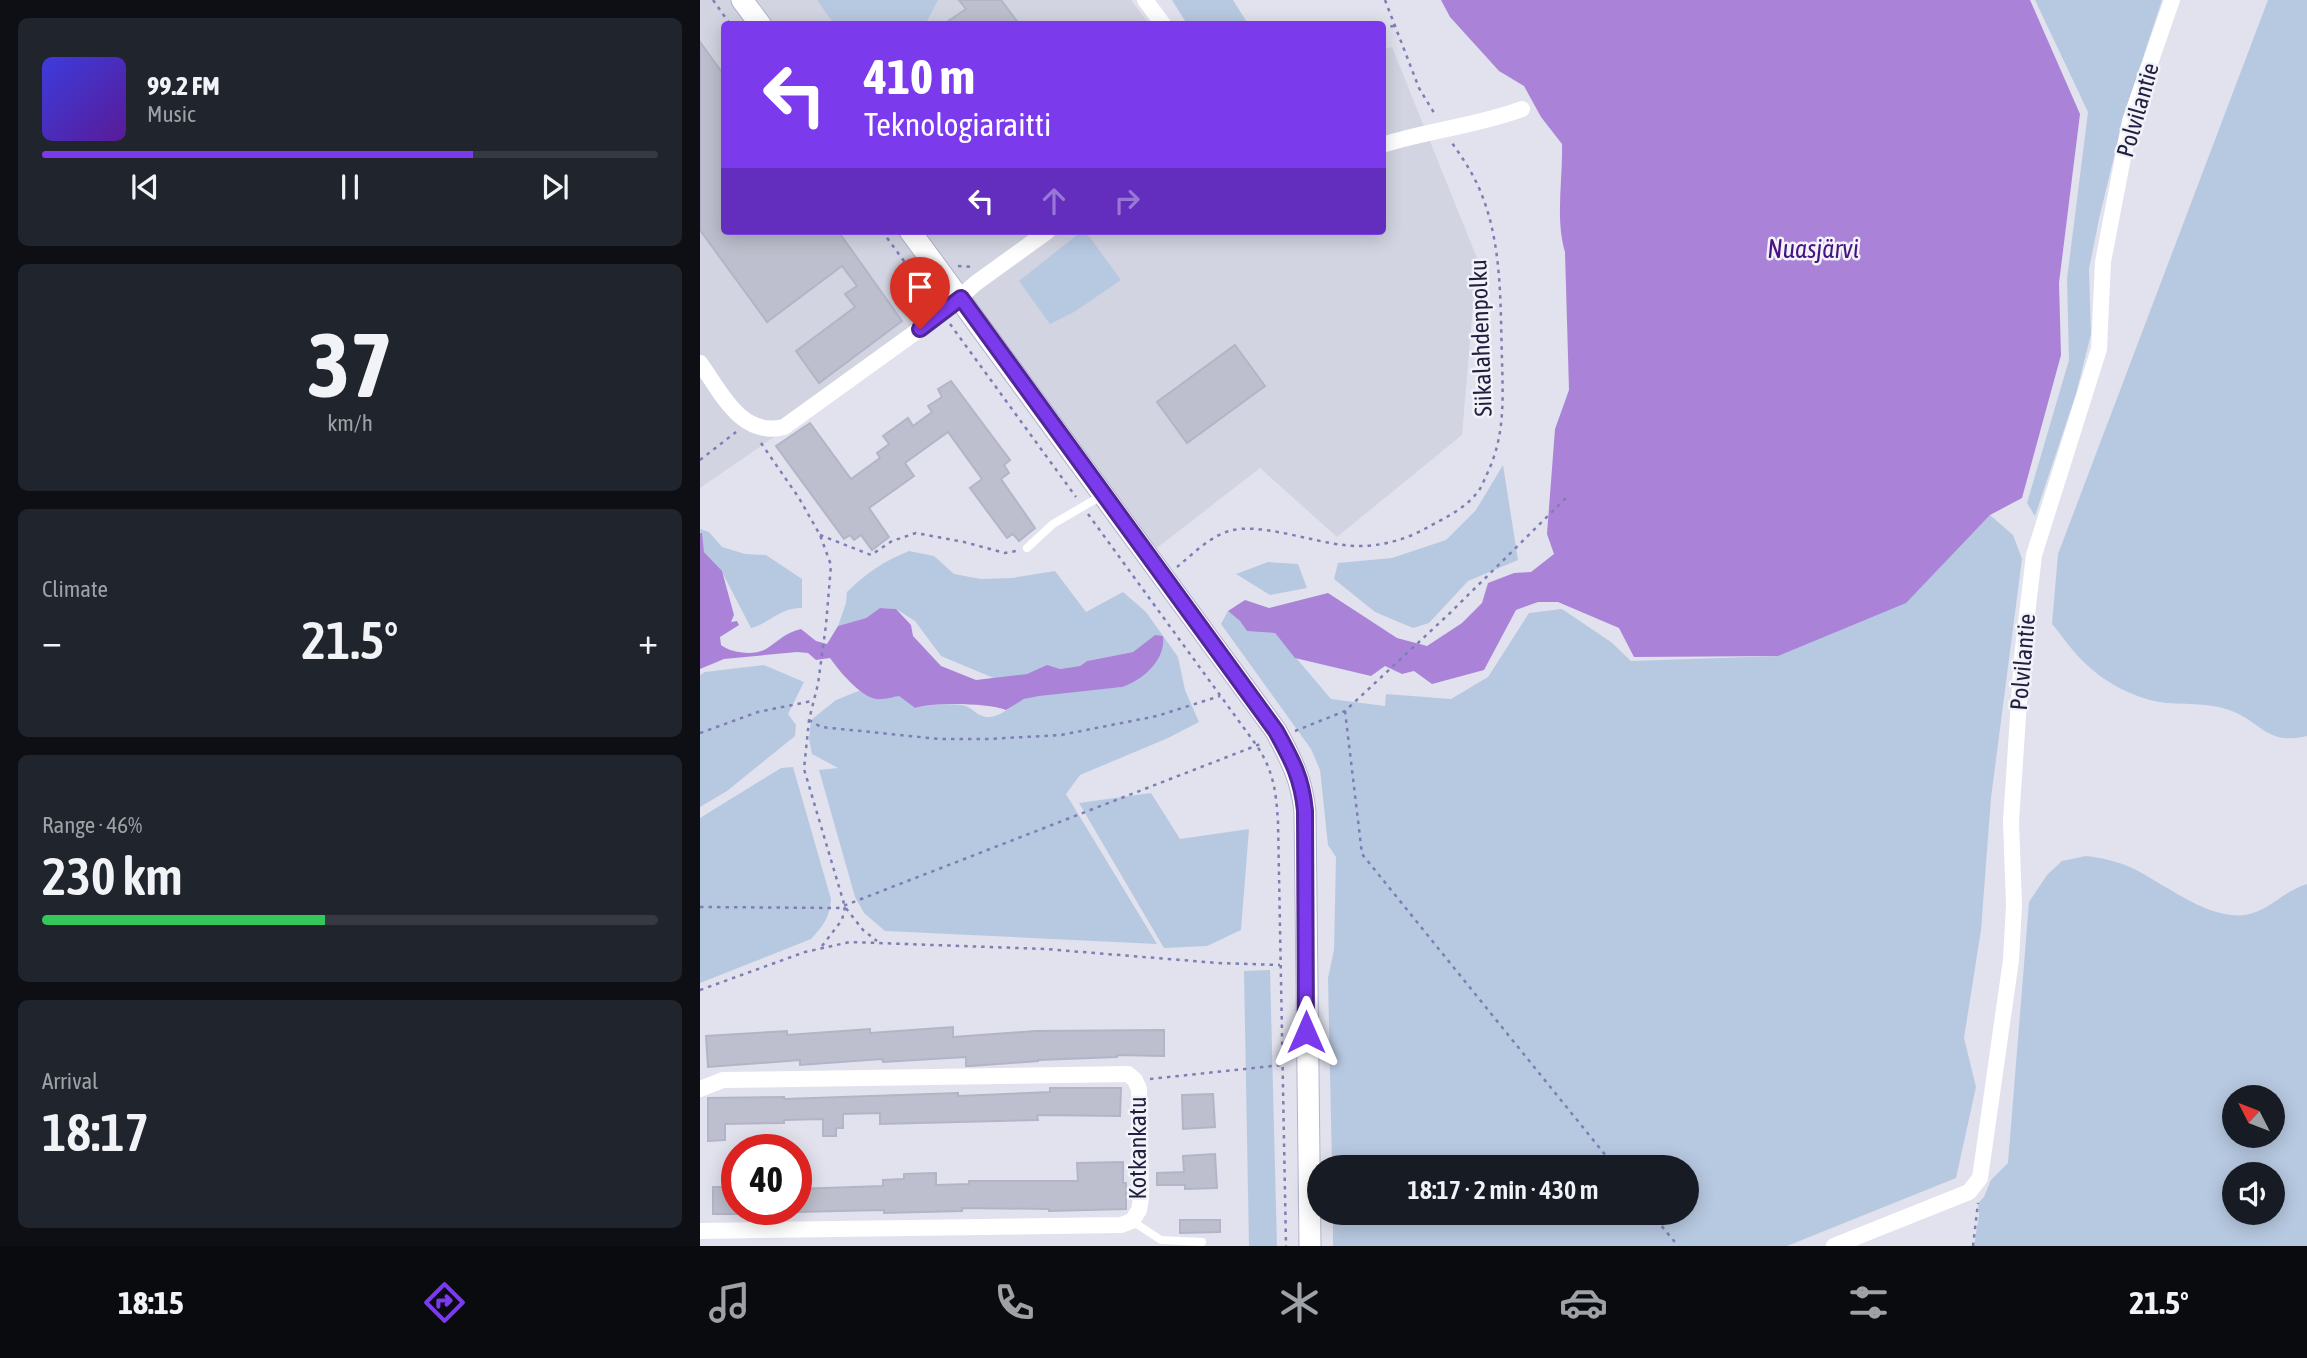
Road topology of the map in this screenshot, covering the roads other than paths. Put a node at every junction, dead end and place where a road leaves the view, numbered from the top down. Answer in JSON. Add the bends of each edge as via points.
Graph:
{"nodes":[{"id":1,"x":742,"y":0,"type":"edge"},
{"id":2,"x":1145,"y":0,"type":"edge"},
{"id":3,"x":2172,"y":0,"type":"edge"},
{"id":4,"x":758,"y":21,"type":"edge"},
{"id":5,"x":1161,"y":21,"type":"edge"},
{"id":6,"x":1522,"y":109,"type":"dead end"},
{"id":7,"x":1386,"y":144,"type":"edge"},
{"id":8,"x":913,"y":235,"type":"edge"},
{"id":9,"x":1042,"y":235,"type":"edge"},
{"id":10,"x":961,"y":298,"type":"junction"},
{"id":11,"x":700,"y":363,"type":"edge"},
{"id":12,"x":1103,"y":495,"type":"junction"},
{"id":13,"x":1027,"y":548,"type":"road end"},
{"id":14,"x":700,"y":1089,"type":"edge"},
{"id":15,"x":1132,"y":1221,"type":"junction"},
{"id":16,"x":700,"y":1231,"type":"edge"},
{"id":17,"x":1202,"y":1242,"type":"dead end"},
{"id":18,"x":1310,"y":1246,"type":"edge"},
{"id":19,"x":1834,"y":1246,"type":"edge"}],
"edges":[{"from":1,"to":4,"type":"street"},
{"from":2,"to":5,"type":"street"},
{"from":3,"to":19,"type":"street","name":"Polvilantie","via":[[2130,121],[2103,261],[2099,349],[2034,555],[2011,821],[2011,960],[1979,1178],[1969,1192]]},
{"from":6,"to":7,"type":"street"},
{"from":8,"to":10,"type":"street"},
{"from":9,"to":10,"type":"street"},
{"from":10,"to":11,"type":"street","via":[[784,427],[744,426]]},
{"from":10,"to":12,"type":"street"},
{"from":12,"to":13,"type":"lane"},
{"from":12,"to":18,"type":"street","via":[[1279,737],[1303,789]]},
{"from":14,"to":15,"type":"street","name":"Kotkankatu","via":[[723,1080],[1128,1074],[1139,1089],[1141,1198]]},
{"from":15,"to":16,"type":"street","name":"Kotkankatu","via":[[1121,1225]]},
{"from":15,"to":17,"type":"lane","via":[[1161,1240]]}]}
